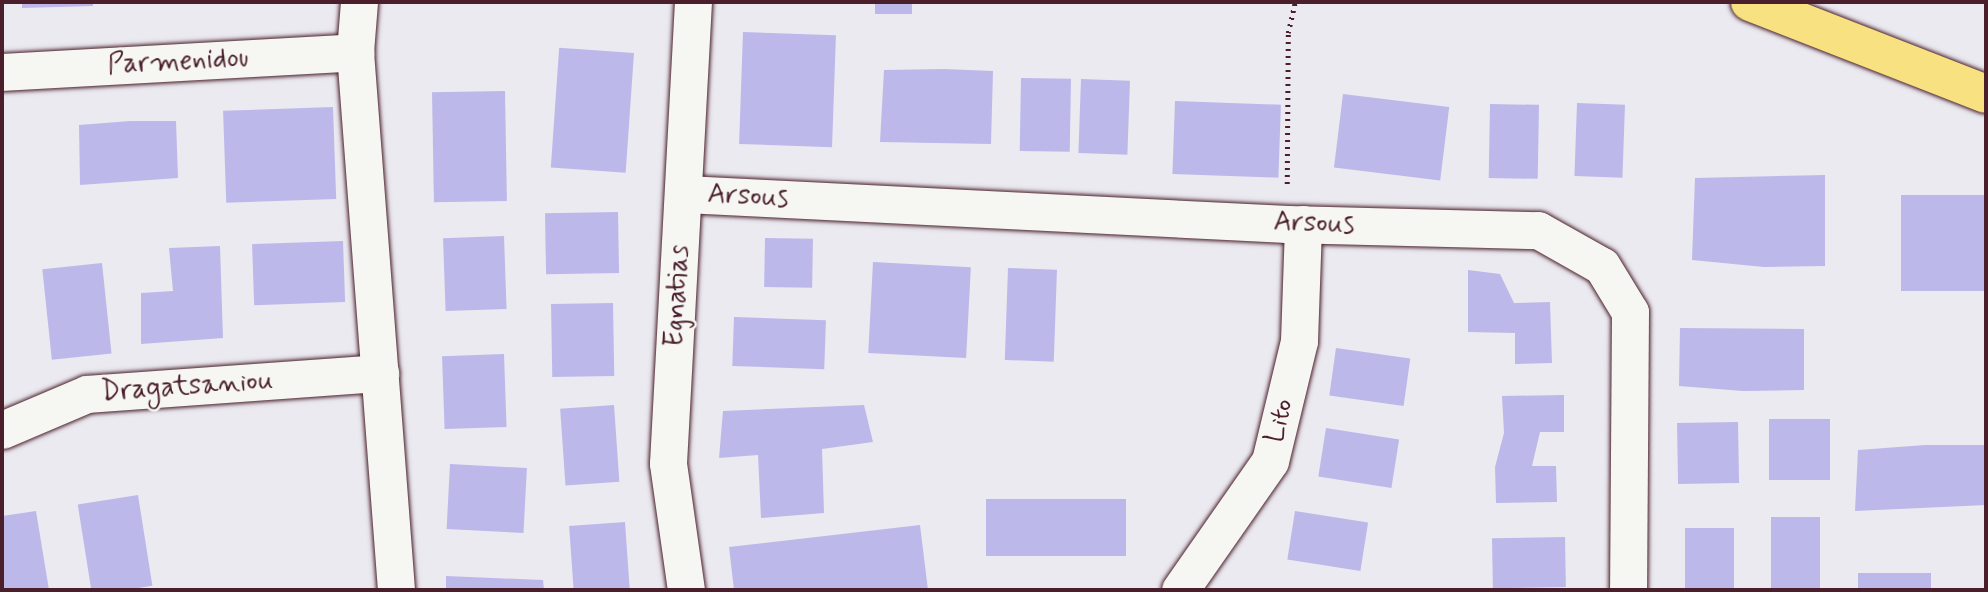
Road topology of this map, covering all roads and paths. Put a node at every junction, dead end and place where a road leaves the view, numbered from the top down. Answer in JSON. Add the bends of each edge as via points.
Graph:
{"nodes":[{"id":1,"x":359,"y":2,"type":"edge"},
{"id":2,"x":693,"y":2,"type":"edge"},
{"id":3,"x":1295,"y":2,"type":"edge"},
{"id":4,"x":1749,"y":2,"type":"edge"},
{"id":5,"x":355,"y":52,"type":"junction"},
{"id":6,"x":2,"y":72,"type":"edge"},
{"id":7,"x":1986,"y":94,"type":"edge"},
{"id":8,"x":685,"y":194,"type":"junction"},
{"id":9,"x":1295,"y":224,"type":"junction"},
{"id":10,"x":380,"y":373,"type":"junction"},
{"id":11,"x":2,"y":430,"type":"edge"},
{"id":12,"x":396,"y":590,"type":"edge"},
{"id":13,"x":687,"y":590,"type":"edge"},
{"id":14,"x":1180,"y":590,"type":"edge"},
{"id":15,"x":1628,"y":590,"type":"edge"}],
"edges":[{"from":1,"to":5,"type":"street"},
{"from":2,"to":8,"type":"street","name":"Egnatias"},
{"from":3,"to":9,"type":"path","via":[[1288,33]]},
{"from":4,"to":7,"type":"highway"},
{"from":5,"to":6,"type":"street","name":"Parmenidou"},
{"from":5,"to":10,"type":"street"},
{"from":8,"to":9,"type":"street","name":"Arsous"},
{"from":8,"to":13,"type":"street","name":"Egnatias","via":[[668,464]]},
{"from":9,"to":14,"type":"street","name":"Lito","via":[[1299,341],[1270,461]]},
{"from":9,"to":15,"type":"street","name":"Arsous","via":[[1538,230],[1602,266],[1630,312]]},
{"from":10,"to":11,"type":"street","name":"Dragatsaniou","via":[[87,394]]},
{"from":10,"to":12,"type":"street"}]}
